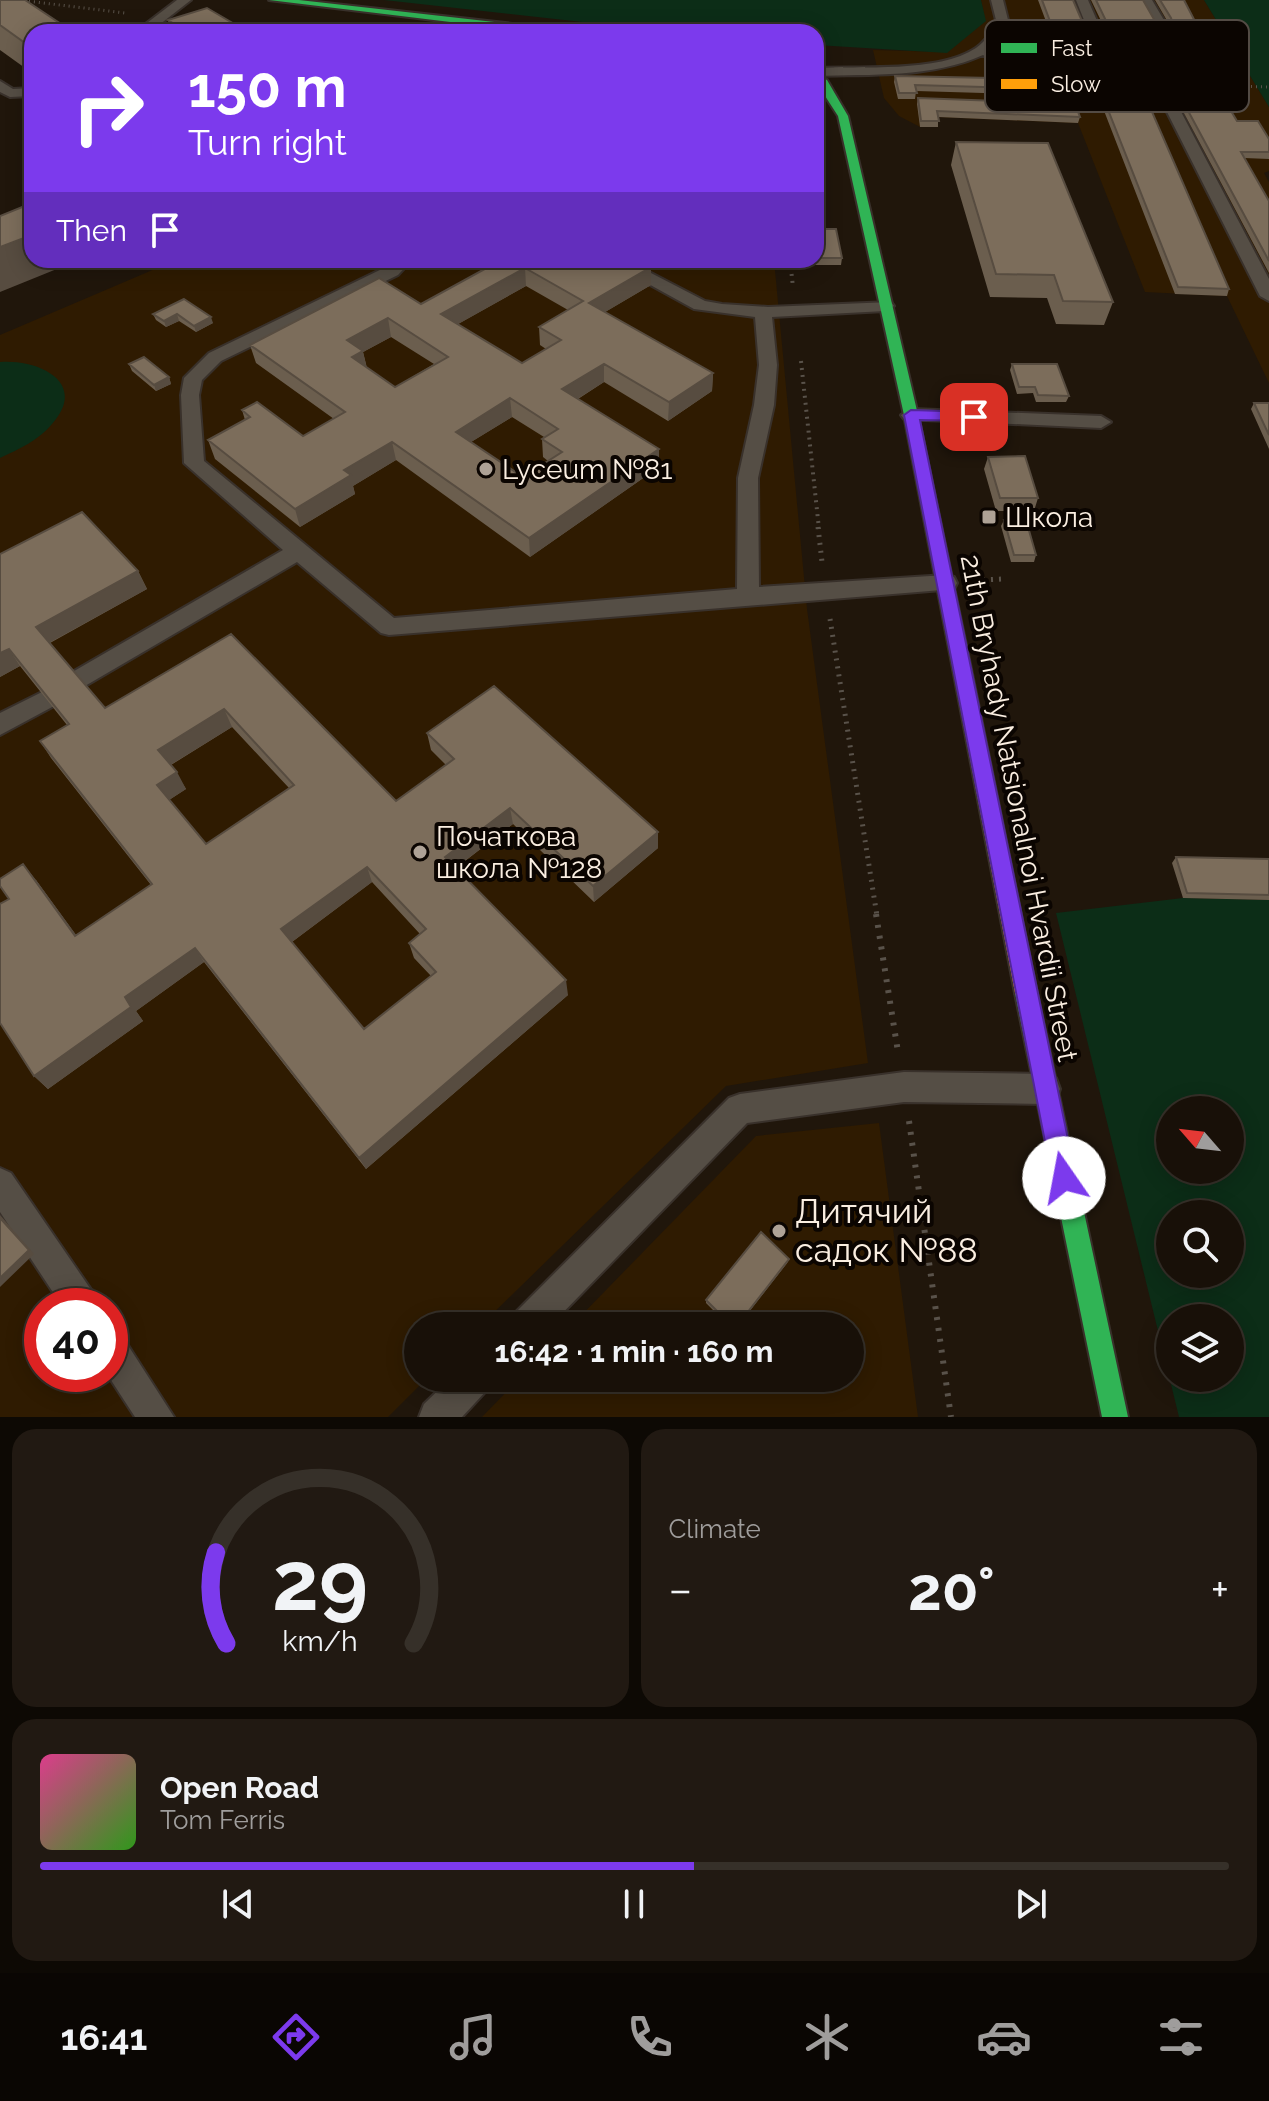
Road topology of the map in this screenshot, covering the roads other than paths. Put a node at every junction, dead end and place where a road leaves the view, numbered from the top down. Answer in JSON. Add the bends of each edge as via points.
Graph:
{"nodes":[{"id":1,"x":185,"y":0,"type":"edge"},
{"id":2,"x":274,"y":0,"type":"edge"},
{"id":3,"x":997,"y":0,"type":"edge"},
{"id":4,"x":1082,"y":0,"type":"edge"},
{"id":5,"x":1146,"y":0,"type":"edge"},
{"id":6,"x":1002,"y":20,"type":"edge"},
{"id":7,"x":1090,"y":20,"type":"edge"},
{"id":8,"x":1158,"y":20,"type":"edge"},
{"id":9,"x":153,"y":24,"type":"edge"},
{"id":10,"x":487,"y":24,"type":"edge"},
{"id":11,"x":985,"y":47,"type":"edge"},
{"id":12,"x":983,"y":50,"type":"joint"},
{"id":13,"x":824,"y":73,"type":"edge"},
{"id":14,"x":824,"y":84,"type":"edge"},
{"id":15,"x":0,"y":85,"type":"edge"},
{"id":16,"x":24,"y":92,"type":"edge"},
{"id":17,"x":1175,"y":112,"type":"edge"},
{"id":18,"x":395,"y":268,"type":"edge"},
{"id":19,"x":628,"y":268,"type":"edge"},
{"id":20,"x":1269,"y":296,"type":"edge"},
{"id":21,"x":885,"y":306,"type":"junction"},
{"id":22,"x":763,"y":312,"type":"junction"},
{"id":23,"x":911,"y":415,"type":"junction"},
{"id":24,"x":1101,"y":422,"type":"dead end"},
{"id":25,"x":300,"y":550,"type":"junction"},
{"id":26,"x":946,"y":583,"type":"junction"},
{"id":27,"x":748,"y":596,"type":"junction"},
{"id":28,"x":77,"y":680,"type":"edge"},
{"id":29,"x":46,"y":699,"type":"edge"},
{"id":30,"x":0,"y":725,"type":"edge"},
{"id":31,"x":1045,"y":1089,"type":"junction"},
{"id":32,"x":0,"y":1184,"type":"edge"},
{"id":33,"x":70,"y":1288,"type":"edge"},
{"id":34,"x":540,"y":1312,"type":"edge"},
{"id":35,"x":128,"y":1375,"type":"edge"},
{"id":36,"x":461,"y":1392,"type":"edge"},
{"id":37,"x":156,"y":1417,"type":"edge"},
{"id":38,"x":437,"y":1417,"type":"edge"},
{"id":39,"x":1115,"y":1417,"type":"edge"}],
"edges":[{"from":1,"to":9,"type":"lane"},
{"from":2,"to":10,"type":"street"},
{"from":3,"to":6,"type":"lane"},
{"from":4,"to":7,"type":"lane"},
{"from":5,"to":8,"type":"lane"},
{"from":11,"to":12,"type":"lane"},
{"from":12,"to":13,"type":"lane","via":[[964,60]]},
{"from":14,"to":21,"type":"street","name":"21th Bryhady Natsionalnoi Hvardii Street","via":[[843,116]]},
{"from":15,"to":16,"type":"lane","via":[[10,93]]},
{"from":17,"to":20,"type":"lane"},
{"from":18,"to":25,"type":"lane","via":[[231,348],[193,378],[194,463]]},
{"from":19,"to":22,"type":"lane","via":[[700,305]]},
{"from":21,"to":22,"type":"lane"},
{"from":21,"to":23,"type":"street","name":"21th Bryhady Natsionalnoi Hvardii Street"},
{"from":22,"to":27,"type":"lane","via":[[768,365],[748,478]]},
{"from":23,"to":24,"type":"lane"},
{"from":23,"to":26,"type":"street","name":"21th Bryhady Natsionalnoi Hvardii Street"},
{"from":25,"to":27,"type":"lane","via":[[389,627]]},
{"from":25,"to":28,"type":"lane"},
{"from":26,"to":27,"type":"lane"},
{"from":26,"to":31,"type":"street","name":"21th Bryhady Natsionalnoi Hvardii Street"},
{"from":29,"to":30,"type":"lane"},
{"from":31,"to":34,"type":"lane","via":[[904,1087],[740,1109]]},
{"from":31,"to":39,"type":"street","name":"21th Bryhady Natsionalnoi Hvardii Street"},
{"from":32,"to":33,"type":"lane"},
{"from":35,"to":37,"type":"lane"},
{"from":36,"to":38,"type":"lane"}]}
